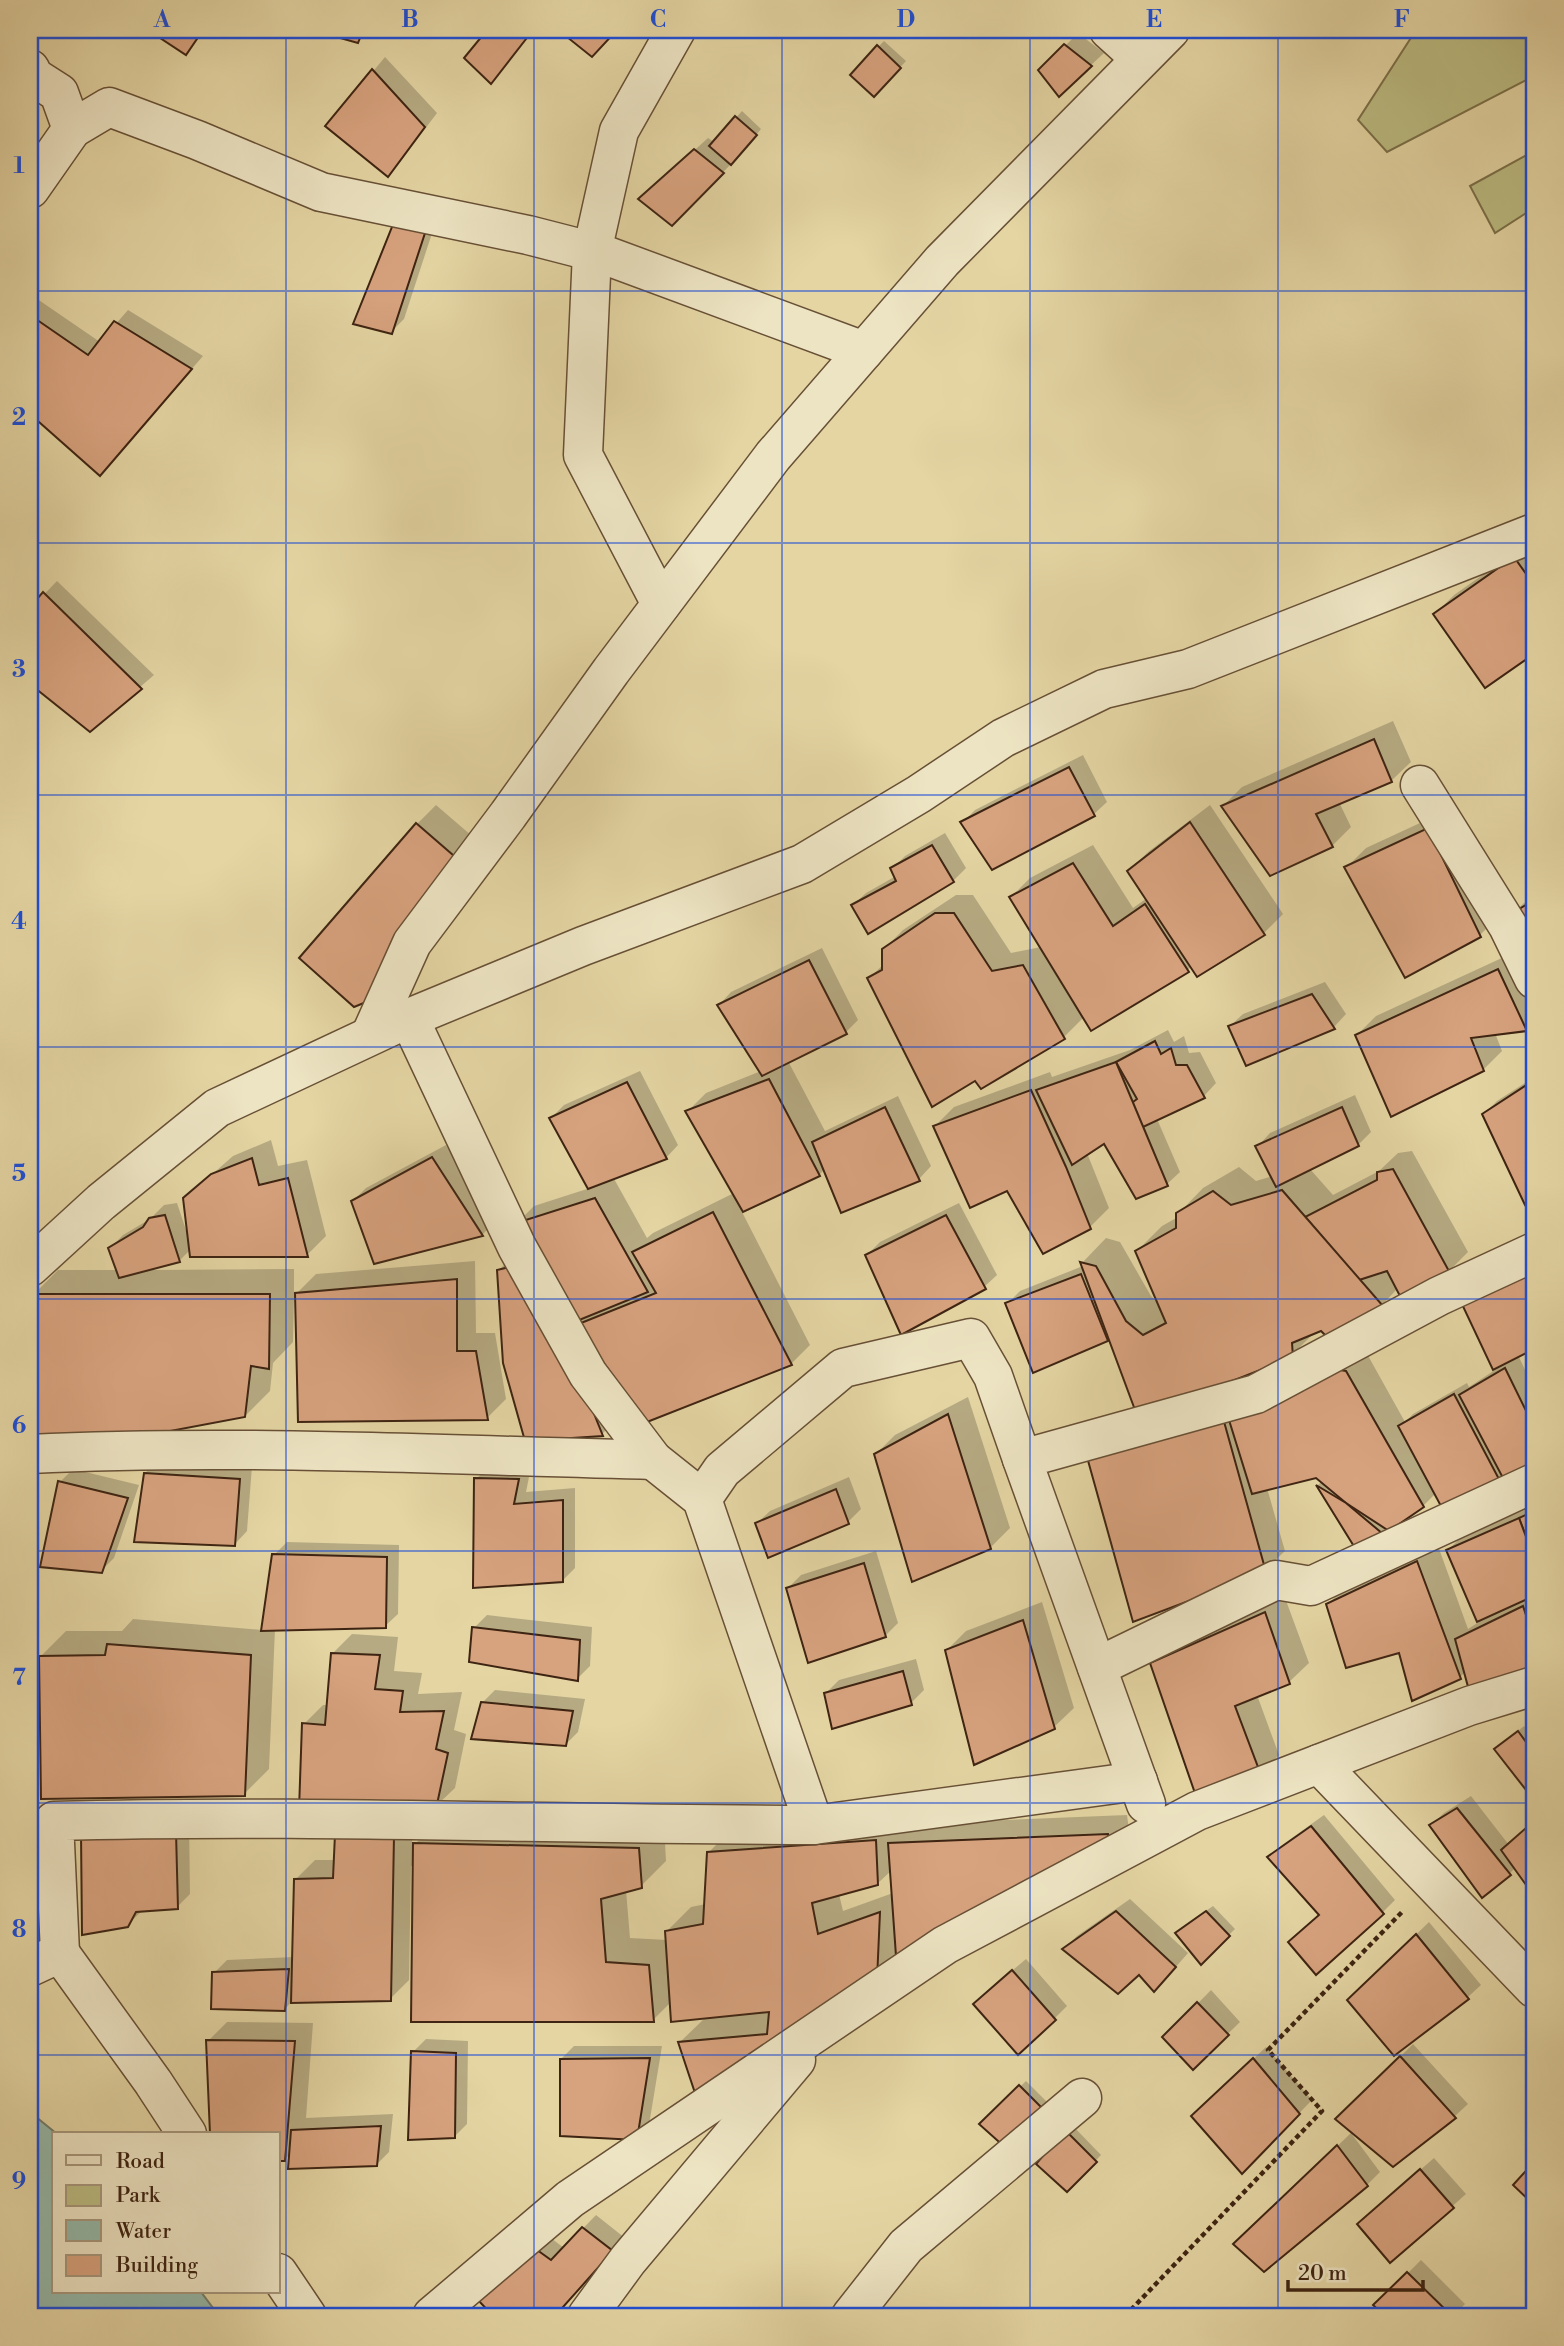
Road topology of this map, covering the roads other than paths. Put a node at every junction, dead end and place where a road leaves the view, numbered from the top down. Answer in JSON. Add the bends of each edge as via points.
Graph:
{"nodes":[{"id":1,"x":676,"y":30,"type":"edge"},
{"id":2,"x":1109,"y":30,"type":"edge"},
{"id":3,"x":1170,"y":30,"type":"edge"},
{"id":4,"x":1140,"y":58,"type":"junction"},
{"id":5,"x":30,"y":69,"type":"edge"},
{"id":6,"x":72,"y":130,"type":"junction"},
{"id":7,"x":30,"y":189,"type":"edge"},
{"id":8,"x":592,"y":252,"type":"junction"},
{"id":9,"x":864,"y":351,"type":"junction"},
{"id":10,"x":1534,"y":533,"type":"edge"},
{"id":11,"x":662,"y":604,"type":"junction"},
{"id":12,"x":1420,"y":785,"type":"dead end"},
{"id":13,"x":1534,"y":979,"type":"edge"},
{"id":14,"x":409,"y":1018,"type":"junction"},
{"id":15,"x":371,"y":1034,"type":"junction"},
{"id":16,"x":1534,"y":1252,"type":"edge"},
{"id":17,"x":30,"y":1267,"type":"edge"},
{"id":18,"x":30,"y":1454,"type":"edge"},
{"id":19,"x":1022,"y":1459,"type":"junction"},
{"id":20,"x":653,"y":1461,"type":"junction"},
{"id":21,"x":1534,"y":1483,"type":"edge"},
{"id":22,"x":702,"y":1499,"type":"junction"},
{"id":23,"x":1097,"y":1667,"type":"junction"},
{"id":24,"x":1534,"y":1686,"type":"edge"},
{"id":25,"x":1319,"y":1764,"type":"junction"},
{"id":26,"x":1138,"y":1781,"type":"junction"},
{"id":27,"x":814,"y":1825,"type":"junction"},
{"id":28,"x":1156,"y":1832,"type":"junction"},
{"id":29,"x":45,"y":1960,"type":"edge"},
{"id":30,"x":1534,"y":1987,"type":"edge"},
{"id":31,"x":827,"y":2024,"type":"junction"},
{"id":32,"x":1082,"y":2098,"type":"dead end"},
{"id":33,"x":186,"y":2132,"type":"edge"},
{"id":34,"x":280,"y":2276,"type":"edge"},
{"id":35,"x":307,"y":2316,"type":"edge"},
{"id":36,"x":432,"y":2316,"type":"edge"},
{"id":37,"x":587,"y":2316,"type":"edge"},
{"id":38,"x":851,"y":2316,"type":"edge"}],
"edges":[{"from":1,"to":8,"type":"street","via":[[619,131]]},
{"from":2,"to":4,"type":"street"},
{"from":3,"to":4,"type":"street"},
{"from":4,"to":9,"type":"street","via":[[942,261]]},
{"from":5,"to":6,"type":"street","via":[[34,77],[59,93]]},
{"from":6,"to":7,"type":"street"},
{"from":6,"to":8,"type":"street","via":[[109,107],[321,192]]},
{"from":8,"to":9,"type":"street"},
{"from":8,"to":11,"type":"street","via":[[583,455]]},
{"from":9,"to":11,"type":"street","via":[[773,456]]},
{"from":10,"to":14,"type":"street","via":[[1188,669],[1104,689],[1003,738],[802,864],[583,946]]},
{"from":11,"to":15,"type":"street","via":[[412,943]]},
{"from":12,"to":13,"type":"street","via":[[1508,926]]},
{"from":14,"to":15,"type":"street"},
{"from":14,"to":20,"type":"street","via":[[517,1247],[588,1374]]},
{"from":15,"to":17,"type":"street","via":[[216,1108]]},
{"from":16,"to":19,"type":"street","via":[[1439,1296],[1256,1394]]},
{"from":18,"to":20,"type":"street","via":[[282,1451]]},
{"from":19,"to":22,"type":"street","via":[[993,1376],[971,1338],[843,1368],[722,1470]]},
{"from":19,"to":23,"type":"street"},
{"from":20,"to":22,"type":"street"},
{"from":21,"to":23,"type":"street","via":[[1311,1586],[1276,1580]]},
{"from":22,"to":27,"type":"street"},
{"from":23,"to":26,"type":"street"},
{"from":24,"to":25,"type":"street"},
{"from":25,"to":28,"type":"street","via":[[1197,1811]]},
{"from":25,"to":30,"type":"street"},
{"from":26,"to":27,"type":"street"},
{"from":26,"to":28,"type":"street"},
{"from":27,"to":29,"type":"street","via":[[153,1818],[54,1821]]},
{"from":28,"to":31,"type":"street","via":[[945,1945]]},
{"from":29,"to":33,"type":"street","via":[[153,2082]]},
{"from":31,"to":36,"type":"street","via":[[570,2199]]},
{"from":31,"to":37,"type":"street","via":[[628,2260]]},
{"from":32,"to":38,"type":"street","via":[[906,2246]]},
{"from":34,"to":35,"type":"street"}]}
